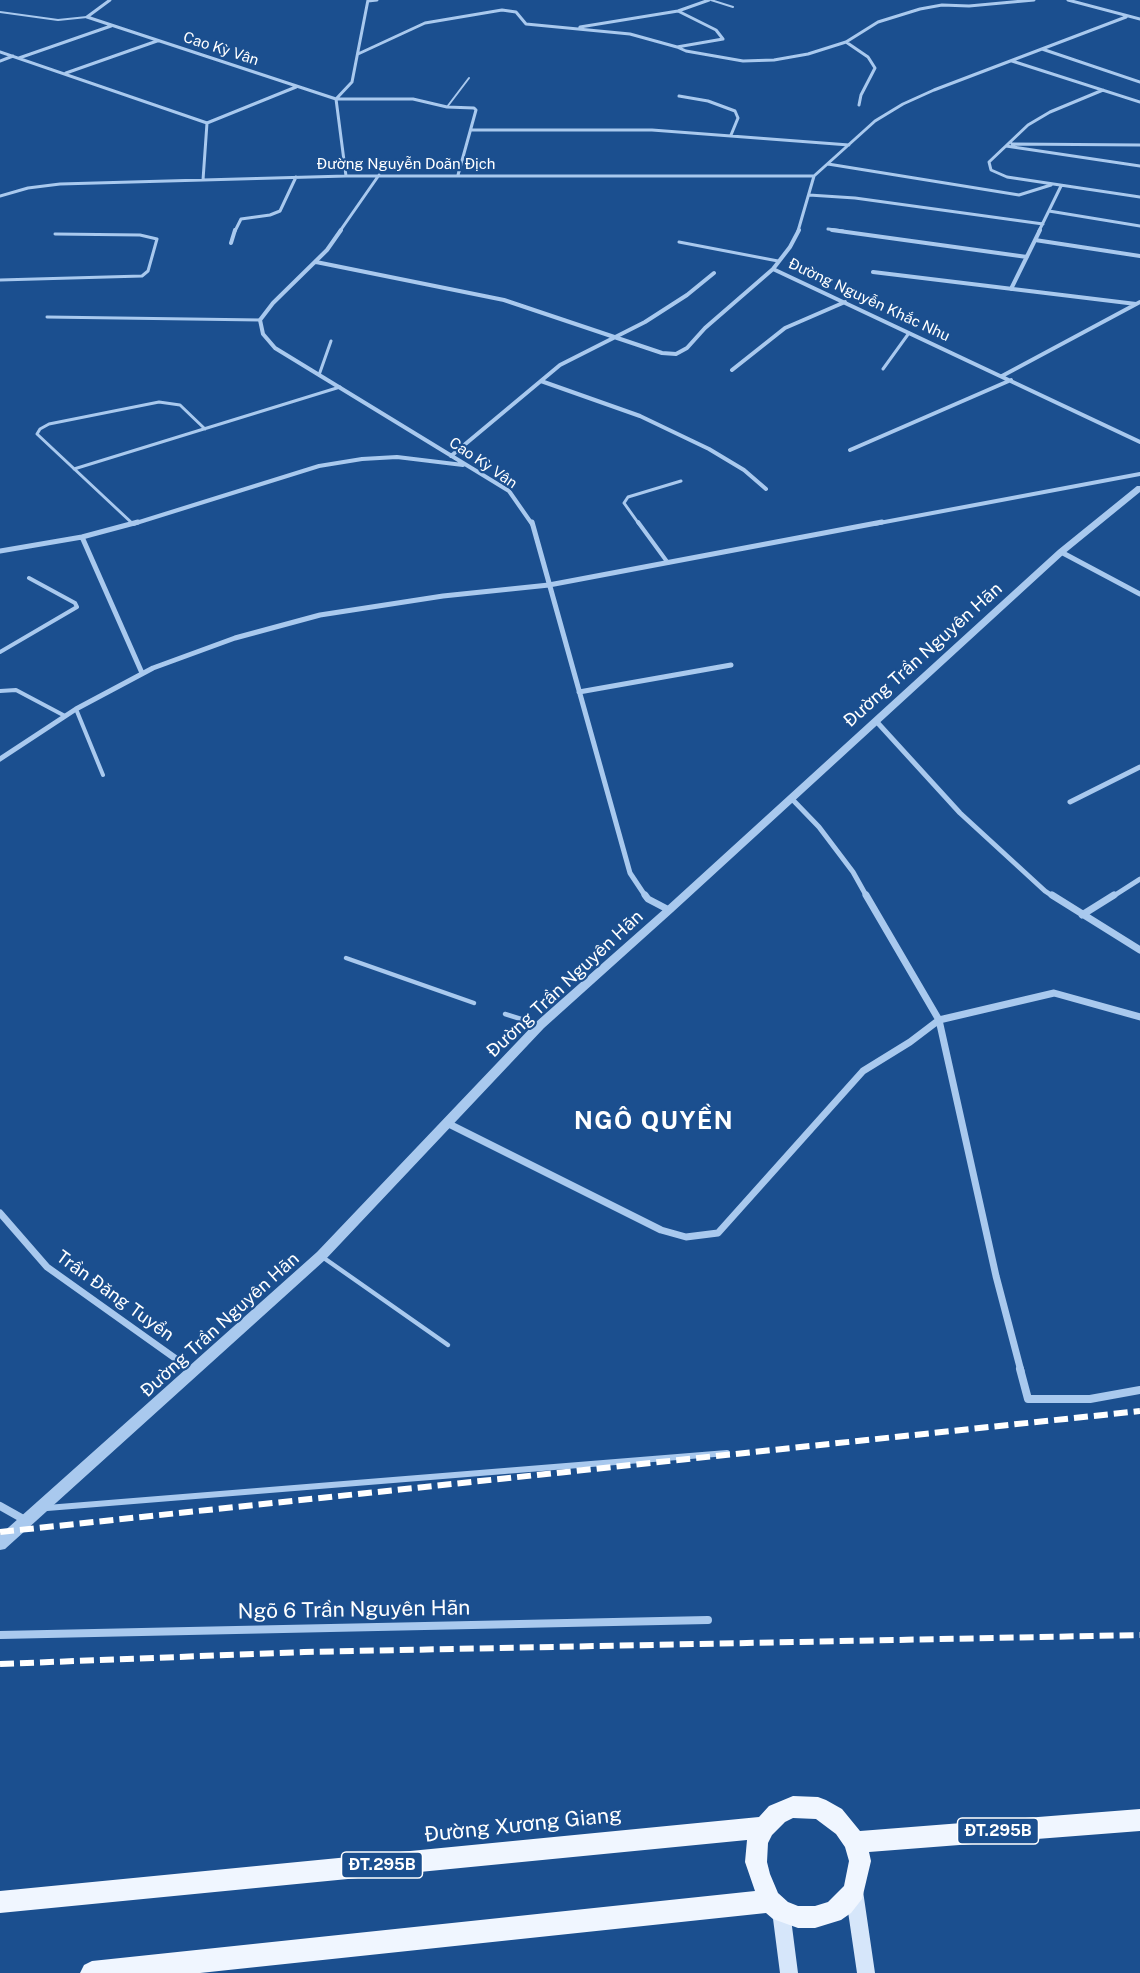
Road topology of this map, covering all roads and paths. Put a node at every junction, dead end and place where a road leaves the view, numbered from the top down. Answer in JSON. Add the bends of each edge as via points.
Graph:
{"nodes":[{"id":1,"x":110,"y":0,"type":"edge"},
{"id":2,"x":368,"y":0,"type":"edge"},
{"id":3,"x":377,"y":0,"type":"edge"},
{"id":4,"x":710,"y":0,"type":"edge"},
{"id":5,"x":1034,"y":0,"type":"edge"},
{"id":6,"x":1068,"y":0,"type":"edge"},
{"id":7,"x":733,"y":7,"type":"dead end"},
{"id":8,"x":678,"y":11,"type":"junction"},
{"id":9,"x":0,"y":12,"type":"edge"},
{"id":10,"x":87,"y":17,"type":"junction"},
{"id":11,"x":1126,"y":17,"type":"junction"},
{"id":12,"x":1140,"y":19,"type":"edge"},
{"id":13,"x":112,"y":26,"type":"junction"},
{"id":14,"x":570,"y":29,"type":"junction"},
{"id":15,"x":157,"y":41,"type":"junction"},
{"id":16,"x":846,"y":42,"type":"junction"},
{"id":17,"x":677,"y":47,"type":"junction"},
{"id":18,"x":1042,"y":49,"type":"junction"},
{"id":19,"x":0,"y":52,"type":"edge"},
{"id":20,"x":358,"y":54,"type":"junction"},
{"id":21,"x":13,"y":56,"type":"junction"},
{"id":22,"x":19,"y":58,"type":"junction"},
{"id":23,"x":0,"y":61,"type":"edge"},
{"id":24,"x":1011,"y":61,"type":"junction"},
{"id":25,"x":65,"y":73,"type":"junction"},
{"id":26,"x":1140,"y":75,"type":"edge"},
{"id":27,"x":469,"y":78,"type":"dead end"},
{"id":28,"x":1131,"y":79,"type":"junction"},
{"id":29,"x":1140,"y":82,"type":"edge"},
{"id":30,"x":297,"y":87,"type":"junction"},
{"id":31,"x":1103,"y":90,"type":"junction"},
{"id":32,"x":679,"y":96,"type":"dead end"},
{"id":33,"x":336,"y":99,"type":"junction"},
{"id":34,"x":1140,"y":102,"type":"edge"},
{"id":35,"x":859,"y":105,"type":"dead end"},
{"id":36,"x":447,"y":107,"type":"junction"},
{"id":37,"x":207,"y":123,"type":"junction"},
{"id":38,"x":471,"y":130,"type":"junction"},
{"id":39,"x":731,"y":135,"type":"junction"},
{"id":40,"x":849,"y":145,"type":"junction"},
{"id":41,"x":1007,"y":145,"type":"junction"},
{"id":42,"x":1140,"y":145,"type":"edge"},
{"id":43,"x":828,"y":164,"type":"junction"},
{"id":44,"x":1140,"y":166,"type":"edge"},
{"id":45,"x":379,"y":175,"type":"junction"},
{"id":46,"x":458,"y":175,"type":"junction"},
{"id":47,"x":346,"y":176,"type":"junction"},
{"id":48,"x":814,"y":176,"type":"junction"},
{"id":49,"x":296,"y":177,"type":"junction"},
{"id":50,"x":203,"y":180,"type":"junction"},
{"id":51,"x":1053,"y":185,"type":"junction"},
{"id":52,"x":1061,"y":186,"type":"junction"},
{"id":53,"x":808,"y":195,"type":"junction"},
{"id":54,"x":0,"y":196,"type":"edge"},
{"id":55,"x":1140,"y":197,"type":"edge"},
{"id":56,"x":1049,"y":211,"type":"junction"},
{"id":57,"x":1042,"y":225,"type":"junction"},
{"id":58,"x":1140,"y":226,"type":"edge"},
{"id":59,"x":828,"y":229,"type":"dead end"},
{"id":60,"x":55,"y":234,"type":"dead end"},
{"id":61,"x":1035,"y":240,"type":"junction"},
{"id":62,"x":679,"y":242,"type":"dead end"},
{"id":63,"x":231,"y":243,"type":"dead end"},
{"id":64,"x":1027,"y":256,"type":"junction"},
{"id":65,"x":1140,"y":256,"type":"edge"},
{"id":66,"x":778,"y":261,"type":"junction"},
{"id":67,"x":315,"y":262,"type":"junction"},
{"id":68,"x":773,"y":269,"type":"junction"},
{"id":69,"x":873,"y":272,"type":"dead end"},
{"id":70,"x":714,"y":273,"type":"dead end"},
{"id":71,"x":0,"y":280,"type":"edge"},
{"id":72,"x":1011,"y":289,"type":"junction"},
{"id":73,"x":845,"y":302,"type":"junction"},
{"id":74,"x":1138,"y":303,"type":"edge"},
{"id":75,"x":47,"y":317,"type":"dead end"},
{"id":76,"x":260,"y":320,"type":"junction"},
{"id":77,"x":909,"y":333,"type":"junction"},
{"id":78,"x":615,"y":338,"type":"junction"},
{"id":79,"x":331,"y":341,"type":"dead end"},
{"id":80,"x":883,"y":369,"type":"dead end"},
{"id":81,"x":732,"y":370,"type":"dead end"},
{"id":82,"x":320,"y":375,"type":"junction"},
{"id":83,"x":1002,"y":376,"type":"junction"},
{"id":84,"x":1011,"y":380,"type":"junction"},
{"id":85,"x":541,"y":381,"type":"junction"},
{"id":86,"x":340,"y":387,"type":"junction"},
{"id":87,"x":205,"y":429,"type":"junction"},
{"id":88,"x":1140,"y":442,"type":"edge"},
{"id":89,"x":850,"y":450,"type":"dead end"},
{"id":90,"x":451,"y":456,"type":"junction"},
{"id":91,"x":466,"y":465,"type":"junction"},
{"id":92,"x":74,"y":470,"type":"junction"},
{"id":93,"x":1140,"y":474,"type":"edge"},
{"id":94,"x":681,"y":481,"type":"dead end"},
{"id":95,"x":1140,"y":488,"type":"edge"},
{"id":96,"x":766,"y":489,"type":"dead end"},
{"id":97,"x":133,"y":524,"type":"junction"},
{"id":98,"x":82,"y":537,"type":"junction"},
{"id":99,"x":0,"y":550,"type":"edge"},
{"id":100,"x":1061,"y":552,"type":"junction"},
{"id":101,"x":668,"y":563,"type":"junction"},
{"id":102,"x":29,"y":578,"type":"dead end"},
{"id":103,"x":549,"y":585,"type":"junction"},
{"id":104,"x":1140,"y":594,"type":"edge"},
{"id":105,"x":0,"y":652,"type":"edge"},
{"id":106,"x":731,"y":664,"type":"dead end"},
{"id":107,"x":142,"y":673,"type":"junction"},
{"id":108,"x":0,"y":691,"type":"edge"},
{"id":109,"x":579,"y":692,"type":"junction"},
{"id":110,"x":76,"y":709,"type":"junction"},
{"id":111,"x":65,"y":716,"type":"junction"},
{"id":112,"x":876,"y":721,"type":"junction"},
{"id":113,"x":0,"y":759,"type":"edge"},
{"id":114,"x":1140,"y":767,"type":"edge"},
{"id":115,"x":103,"y":775,"type":"dead end"},
{"id":116,"x":791,"y":798,"type":"junction"},
{"id":117,"x":1070,"y":802,"type":"dead end"},
{"id":118,"x":1140,"y":879,"type":"edge"},
{"id":119,"x":669,"y":910,"type":"junction"},
{"id":120,"x":1082,"y":915,"type":"junction"},
{"id":121,"x":1140,"y":950,"type":"edge"},
{"id":122,"x":346,"y":958,"type":"dead end"},
{"id":123,"x":474,"y":1003,"type":"dead end"},
{"id":124,"x":505,"y":1014,"type":"dead end"},
{"id":125,"x":1140,"y":1017,"type":"edge"},
{"id":126,"x":939,"y":1020,"type":"junction"},
{"id":127,"x":540,"y":1025,"type":"junction"},
{"id":128,"x":447,"y":1122,"type":"junction"},
{"id":129,"x":0,"y":1213,"type":"edge"},
{"id":130,"x":321,"y":1256,"type":"junction"},
{"id":131,"x":448,"y":1345,"type":"dead end"},
{"id":132,"x":194,"y":1371,"type":"junction"},
{"id":133,"x":1140,"y":1390,"type":"edge"},
{"id":134,"x":727,"y":1453,"type":"dead end"},
{"id":135,"x":0,"y":1506,"type":"edge"},
{"id":136,"x":39,"y":1508,"type":"junction"},
{"id":137,"x":25,"y":1520,"type":"junction"},
{"id":138,"x":0,"y":1544,"type":"edge"},
{"id":139,"x":708,"y":1620,"type":"dead end"},
{"id":140,"x":0,"y":1635,"type":"edge"},
{"id":141,"x":1140,"y":1820,"type":"edge"},
{"id":142,"x":764,"y":1827,"type":"junction"},
{"id":143,"x":855,"y":1842,"type":"junction"},
{"id":144,"x":854,"y":1891,"type":"junction"},
{"id":145,"x":0,"y":1902,"type":"edge"},
{"id":146,"x":776,"y":1906,"type":"junction"},
{"id":147,"x":92,"y":1973,"type":"edge"},
{"id":148,"x":789,"y":1973,"type":"edge"},
{"id":149,"x":866,"y":1973,"type":"edge"}],
"edges":[{"from":1,"to":10,"type":"street"},
{"from":2,"to":3,"type":"street"},
{"from":2,"to":20,"type":"street"},
{"from":4,"to":7,"type":"lane"},
{"from":4,"to":8,"type":"street"},
{"from":5,"to":16,"type":"street","via":[[920,9],[878,22]]},
{"from":6,"to":11,"type":"street"},
{"from":8,"to":14,"type":"street"},
{"from":8,"to":17,"type":"street","via":[[716,30],[723,39]]},
{"from":9,"to":10,"type":"lane","via":[[58,20]]},
{"from":10,"to":13,"type":"street","name":"Cao Kỳ Vân"},
{"from":11,"to":12,"type":"street"},
{"from":11,"to":18,"type":"street"},
{"from":13,"to":15,"type":"street","name":"Cao Kỳ Vân"},
{"from":13,"to":22,"type":"street"},
{"from":14,"to":17,"type":"street","via":[[630,34]]},
{"from":14,"to":20,"type":"street","via":[[526,24],[516,12],[502,9],[425,23]]},
{"from":15,"to":25,"type":"street"},
{"from":15,"to":30,"type":"street","name":"Cao Kỳ Vân"},
{"from":16,"to":17,"type":"street","via":[[808,54],[743,61]]},
{"from":16,"to":35,"type":"street","via":[[868,57],[874,68]]},
{"from":18,"to":24,"type":"street"},
{"from":18,"to":28,"type":"street"},
{"from":19,"to":21,"type":"street"},
{"from":20,"to":33,"type":"street","via":[[351,82]]},
{"from":21,"to":22,"type":"street"},
{"from":21,"to":23,"type":"street"},
{"from":22,"to":25,"type":"street"},
{"from":24,"to":31,"type":"street"},
{"from":24,"to":40,"type":"street","via":[[903,104],[875,121]]},
{"from":25,"to":37,"type":"street"},
{"from":26,"to":28,"type":"street"},
{"from":27,"to":36,"type":"lane"},
{"from":28,"to":29,"type":"street"},
{"from":30,"to":33,"type":"street","name":"Cao Kỳ Vân"},
{"from":30,"to":37,"type":"street"},
{"from":31,"to":34,"type":"street"},
{"from":31,"to":41,"type":"street","via":[[1050,112],[1028,125]]},
{"from":32,"to":39,"type":"street","via":[[735,111],[738,118]]},
{"from":33,"to":36,"type":"street","name":"Cao Kỳ Vân","via":[[413,99]]},
{"from":33,"to":47,"type":"street"},
{"from":36,"to":38,"type":"street","name":"Cao Kỳ Vân","via":[[476,110]]},
{"from":37,"to":50,"type":"street"},
{"from":38,"to":39,"type":"street","via":[[652,130]]},
{"from":38,"to":46,"type":"street"},
{"from":39,"to":40,"type":"street"},
{"from":40,"to":43,"type":"street"},
{"from":41,"to":42,"type":"street"},
{"from":41,"to":44,"type":"street"},
{"from":41,"to":51,"type":"street","via":[[989,162],[991,170],[1007,177]]},
{"from":43,"to":48,"type":"street"},
{"from":43,"to":51,"type":"street","via":[[1019,195]]},
{"from":45,"to":46,"type":"street","name":"Đường Nguyễn Doãn Địch"},
{"from":45,"to":47,"type":"street","name":"Đường Nguyễn Doãn Địch"},
{"from":45,"to":67,"type":"street","via":[[345,227]]},
{"from":46,"to":48,"type":"street","name":"Đường Nguyễn Doãn Địch"},
{"from":47,"to":49,"type":"street","name":"Đường Nguyễn Doãn Địch"},
{"from":48,"to":53,"type":"street","name":"Đường Nguyễn Khắc Nhu"},
{"from":49,"to":50,"type":"street","name":"Đường Nguyễn Doãn Địch"},
{"from":49,"to":63,"type":"street","via":[[280,211],[241,219]]},
{"from":50,"to":54,"type":"street","name":"Đường Nguyễn Doãn Địch","via":[[60,184]]},
{"from":51,"to":52,"type":"street"},
{"from":52,"to":55,"type":"street"},
{"from":52,"to":56,"type":"street"},
{"from":53,"to":57,"type":"street","via":[[855,198]]},
{"from":53,"to":66,"type":"street","name":"Đường Nguyễn Khắc Nhu","via":[[799,230]]},
{"from":56,"to":57,"type":"street"},
{"from":56,"to":58,"type":"street"},
{"from":57,"to":61,"type":"street"},
{"from":59,"to":64,"type":"street"},
{"from":60,"to":71,"type":"lane","via":[[140,235],[157,239],[148,271],[142,276]]},
{"from":61,"to":64,"type":"street"},
{"from":61,"to":65,"type":"street"},
{"from":62,"to":66,"type":"lane"},
{"from":64,"to":72,"type":"street"},
{"from":66,"to":68,"type":"street","name":"Đường Nguyễn Khắc Nhu"},
{"from":67,"to":76,"type":"street"},
{"from":67,"to":78,"type":"street","via":[[504,300]]},
{"from":68,"to":73,"type":"street","name":"Đường Nguyễn Khắc Nhu"},
{"from":68,"to":78,"type":"street","via":[[676,354]]},
{"from":69,"to":72,"type":"street"},
{"from":70,"to":78,"type":"street","via":[[668,308]]},
{"from":72,"to":74,"type":"street"},
{"from":73,"to":77,"type":"street","name":"Đường Nguyễn Khắc Nhu"},
{"from":73,"to":81,"type":"street","via":[[785,328]]},
{"from":74,"to":83,"type":"street"},
{"from":75,"to":76,"type":"lane"},
{"from":76,"to":82,"type":"street","name":"Cao Kỳ Vân","via":[[263,334],[276,348]]},
{"from":77,"to":80,"type":"lane"},
{"from":77,"to":83,"type":"street","name":"Đường Nguyễn Khắc Nhu"},
{"from":78,"to":85,"type":"street","via":[[560,365]]},
{"from":79,"to":82,"type":"lane"},
{"from":82,"to":86,"type":"street","name":"Cao Kỳ Vân"},
{"from":83,"to":84,"type":"street","name":"Đường Nguyễn Khắc Nhu"},
{"from":84,"to":88,"type":"street","name":"Đường Nguyễn Khắc Nhu"},
{"from":84,"to":89,"type":"street"},
{"from":85,"to":90,"type":"street"},
{"from":85,"to":96,"type":"street","via":[[640,416],[710,449]]},
{"from":86,"to":87,"type":"lane"},
{"from":86,"to":90,"type":"street","name":"Cao Kỳ Vân"},
{"from":87,"to":92,"type":"lane"},
{"from":87,"to":92,"type":"lane","via":[[180,405],[170,402],[49,424],[40,429],[37,434]]},
{"from":90,"to":91,"type":"street","name":"Cao Kỳ Vân"},
{"from":91,"to":97,"type":"street","via":[[397,458],[319,466]]},
{"from":91,"to":103,"type":"street","name":"Cao Kỳ Vân","via":[[509,491],[531,519]]},
{"from":92,"to":97,"type":"lane"},
{"from":93,"to":101,"type":"street"},
{"from":94,"to":101,"type":"lane","via":[[628,497],[624,503]]},
{"from":95,"to":100,"type":"street","name":"Đường Trần Nguyên Hãn"},
{"from":97,"to":98,"type":"street"},
{"from":98,"to":99,"type":"street"},
{"from":98,"to":107,"type":"street"},
{"from":100,"to":104,"type":"street"},
{"from":100,"to":112,"type":"street","name":"Đường Trần Nguyên Hãn"},
{"from":101,"to":103,"type":"street"},
{"from":102,"to":105,"type":"lane","via":[[77,607]]},
{"from":103,"to":107,"type":"street","via":[[320,615],[235,638]]},
{"from":103,"to":109,"type":"street","name":"Cao Kỳ Vân"},
{"from":106,"to":109,"type":"street"},
{"from":107,"to":110,"type":"street"},
{"from":108,"to":111,"type":"lane","via":[[16,690]]},
{"from":109,"to":119,"type":"street","name":"Cao Kỳ Vân","via":[[630,873],[648,899]]},
{"from":110,"to":111,"type":"street"},
{"from":110,"to":115,"type":"lane"},
{"from":111,"to":113,"type":"street"},
{"from":112,"to":116,"type":"street","name":"Đường Trần Nguyên Hãn"},
{"from":112,"to":120,"type":"street","via":[[997,848],[1045,891]]},
{"from":114,"to":117,"type":"street"},
{"from":116,"to":119,"type":"street","name":"Đường Trần Nguyên Hãn"},
{"from":116,"to":126,"type":"street","via":[[853,872]]},
{"from":118,"to":120,"type":"street"},
{"from":119,"to":127,"type":"street","name":"Đường Trần Nguyên Hãn"},
{"from":120,"to":121,"type":"street"},
{"from":122,"to":123,"type":"lane"},
{"from":124,"to":127,"type":"lane"},
{"from":125,"to":126,"type":"street","via":[[1054,993]]},
{"from":126,"to":128,"type":"street","via":[[863,1071],[718,1233],[686,1237],[661,1230]]},
{"from":126,"to":133,"type":"street","via":[[996,1276],[1028,1399],[1090,1399]]},
{"from":127,"to":128,"type":"street","name":"Đường Trần Nguyên Hãn"},
{"from":128,"to":130,"type":"street","name":"Đường Trần Nguyên Hãn"},
{"from":129,"to":132,"type":"street","name":"Trần Đăng Tuyển","via":[[47,1266]]},
{"from":130,"to":131,"type":"lane"},
{"from":130,"to":132,"type":"street","name":"Đường Trần Nguyên Hãn"},
{"from":132,"to":136,"type":"street","name":"Đường Trần Nguyên Hãn"},
{"from":134,"to":136,"type":"lane"},
{"from":135,"to":137,"type":"street"},
{"from":136,"to":137,"type":"street","name":"Đường Trần Nguyên Hãn"},
{"from":137,"to":138,"type":"street","name":"Đường Trần Nguyên Hãn"},
{"from":139,"to":140,"type":"street","name":"Ngõ 6 Trần Nguyên Hãn"},
{"from":141,"to":143,"type":"main road","number":"ĐT.295B"},
{"from":142,"to":143,"type":"main road","via":[[777,1814],[793,1807],[818,1808],[844,1826]]},
{"from":142,"to":145,"type":"main road","name":"Đường Xương Giang","number":"ĐT.295B"},
{"from":142,"to":146,"type":"main road","via":[[757,1843],[756,1862]]},
{"from":143,"to":144,"type":"main road","via":[[860,1861]]},
{"from":144,"to":146,"type":"main road","via":[[833,1912],[815,1917],[798,1917]]},
{"from":144,"to":149,"type":"main road"},
{"from":146,"to":147,"type":"main road"},
{"from":146,"to":148,"type":"main road"}]}
